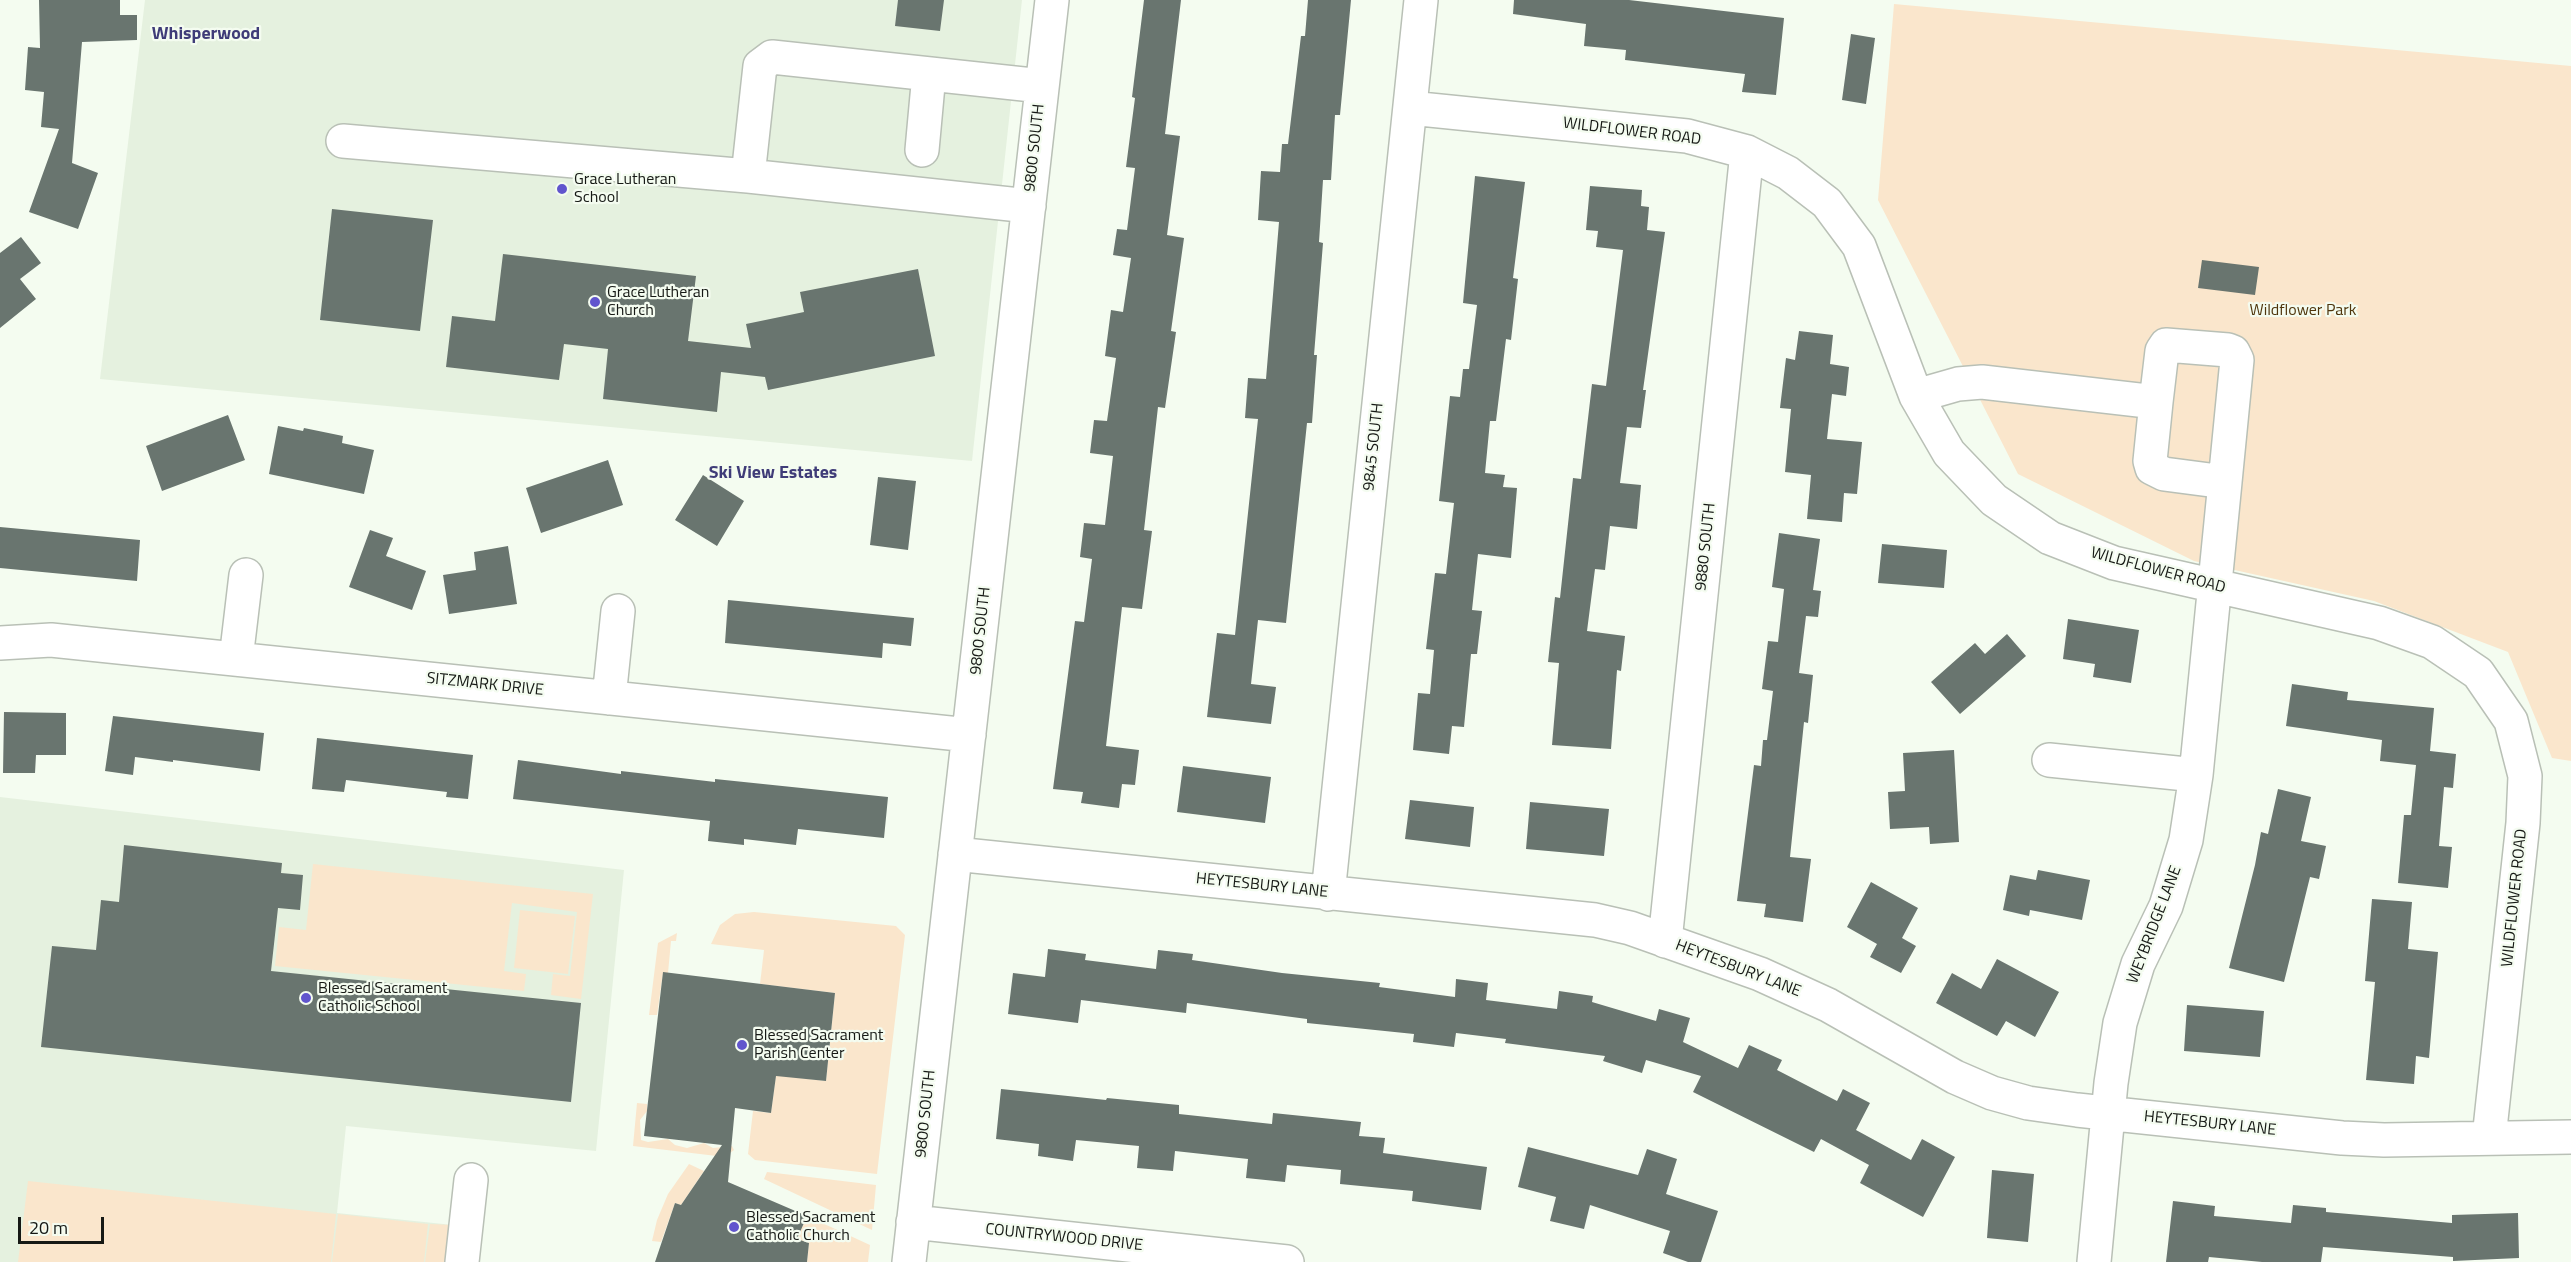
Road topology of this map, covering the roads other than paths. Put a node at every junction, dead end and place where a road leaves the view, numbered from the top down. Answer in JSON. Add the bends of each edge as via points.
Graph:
{"nodes":[{"id":1,"x":1052,"y":0,"type":"edge"},
{"id":2,"x":1421,"y":0,"type":"edge"},
{"id":3,"x":929,"y":74,"type":"junction"},
{"id":4,"x":1042,"y":87,"type":"junction"},
{"id":5,"x":1410,"y":108,"type":"junction"},
{"id":6,"x":343,"y":141,"type":"dead end"},
{"id":7,"x":922,"y":150,"type":"dead end"},
{"id":8,"x":1747,"y":152,"type":"junction"},
{"id":9,"x":748,"y":176,"type":"junction"},
{"id":10,"x":1029,"y":207,"type":"junction"},
{"id":11,"x":1916,"y":396,"type":"junction"},
{"id":12,"x":2156,"y":402,"type":"junction"},
{"id":13,"x":2225,"y":482,"type":"junction"},
{"id":14,"x":246,"y":575,"type":"dead end"},
{"id":15,"x":2215,"y":587,"type":"junction"},
{"id":16,"x":618,"y":611,"type":"dead end"},
{"id":17,"x":0,"y":642,"type":"edge"},
{"id":18,"x":236,"y":659,"type":"junction"},
{"id":19,"x":609,"y":698,"type":"junction"},
{"id":20,"x":969,"y":735,"type":"junction"},
{"id":21,"x":2049,"y":759,"type":"dead end"},
{"id":22,"x":2196,"y":775,"type":"junction"},
{"id":23,"x":956,"y":854,"type":"junction"},
{"id":24,"x":1328,"y":894,"type":"junction"},
{"id":25,"x":1665,"y":941,"type":"junction"},
{"id":26,"x":2108,"y":1113,"type":"junction"},
{"id":27,"x":2571,"y":1137,"type":"edge"},
{"id":28,"x":2489,"y":1138,"type":"junction"},
{"id":29,"x":471,"y":1180,"type":"dead end"},
{"id":30,"x":914,"y":1222,"type":"junction"},
{"id":31,"x":462,"y":1262,"type":"edge"},
{"id":32,"x":909,"y":1262,"type":"edge"},
{"id":33,"x":1287,"y":1262,"type":"edge"},
{"id":34,"x":2094,"y":1262,"type":"edge"}],
"edges":[{"from":1,"to":4,"type":"street","name":"9800 SOUTH"},
{"from":2,"to":5,"type":"street","name":"9845 SOUTH"},
{"from":3,"to":4,"type":"street"},
{"from":3,"to":7,"type":"street"},
{"from":3,"to":9,"type":"street","via":[[772,57],[760,66]]},
{"from":4,"to":10,"type":"street","name":"9800 SOUTH"},
{"from":5,"to":8,"type":"street","name":"WILDFLOWER ROAD","via":[[1687,136]]},
{"from":5,"to":24,"type":"street","name":"9845 SOUTH"},
{"from":6,"to":9,"type":"street"},
{"from":8,"to":11,"type":"street","name":"WILDFLOWER ROAD","via":[[1788,173],[1827,203],[1859,246]]},
{"from":8,"to":25,"type":"street","name":"9880 SOUTH"},
{"from":9,"to":10,"type":"street"},
{"from":10,"to":20,"type":"street","name":"9800 SOUTH"},
{"from":11,"to":12,"type":"street","via":[[1958,384],[1982,382]]},
{"from":11,"to":15,"type":"street","name":"WILDFLOWER ROAD","via":[[1949,453],[1994,500],[2050,538],[2114,563]]},
{"from":12,"to":13,"type":"street","via":[[2152,468],[2164,474]]},
{"from":12,"to":13,"type":"street","name":"WEYBRIDGE LANE","via":[[2166,345],[2233,352],[2237,360]]},
{"from":13,"to":15,"type":"street","name":"WEYBRIDGE LANE"},
{"from":14,"to":18,"type":"street"},
{"from":15,"to":22,"type":"street","name":"WEYBRIDGE LANE"},
{"from":15,"to":28,"type":"street","name":"WILDFLOWER ROAD","via":[[2379,623],[2432,642],[2478,673],[2511,721],[2525,776],[2523,823]]},
{"from":16,"to":19,"type":"street"},
{"from":17,"to":18,"type":"street","name":"SITZMARK DRIVE","via":[[51,640]]},
{"from":18,"to":19,"type":"street","name":"SITZMARK DRIVE"},
{"from":19,"to":20,"type":"street","name":"SITZMARK DRIVE"},
{"from":20,"to":23,"type":"street","name":"9800 SOUTH"},
{"from":21,"to":22,"type":"street"},
{"from":22,"to":26,"type":"street","name":"WEYBRIDGE LANE","via":[[2186,840],[2166,906],[2138,964],[2120,1023]]},
{"from":23,"to":24,"type":"street","name":"HEYTESBURY LANE"},
{"from":23,"to":30,"type":"street","name":"9800 SOUTH"},
{"from":24,"to":25,"type":"street","name":"HEYTESBURY LANE","via":[[1595,921]]},
{"from":25,"to":26,"type":"street","name":"HEYTESBURY LANE","via":[[1760,974],[1828,1005],[1955,1077],[1992,1093],[2028,1103]]},
{"from":26,"to":28,"type":"street","name":"HEYTESBURY LANE","via":[[2342,1138]]},
{"from":26,"to":34,"type":"street","name":"WEYBRIDGE LANE"},
{"from":27,"to":28,"type":"street","name":"HEYTESBURY LANE"},
{"from":29,"to":31,"type":"street"},
{"from":30,"to":32,"type":"street","name":"9800 SOUTH"},
{"from":30,"to":33,"type":"street","name":"COUNTRYWOOD DRIVE"}]}
